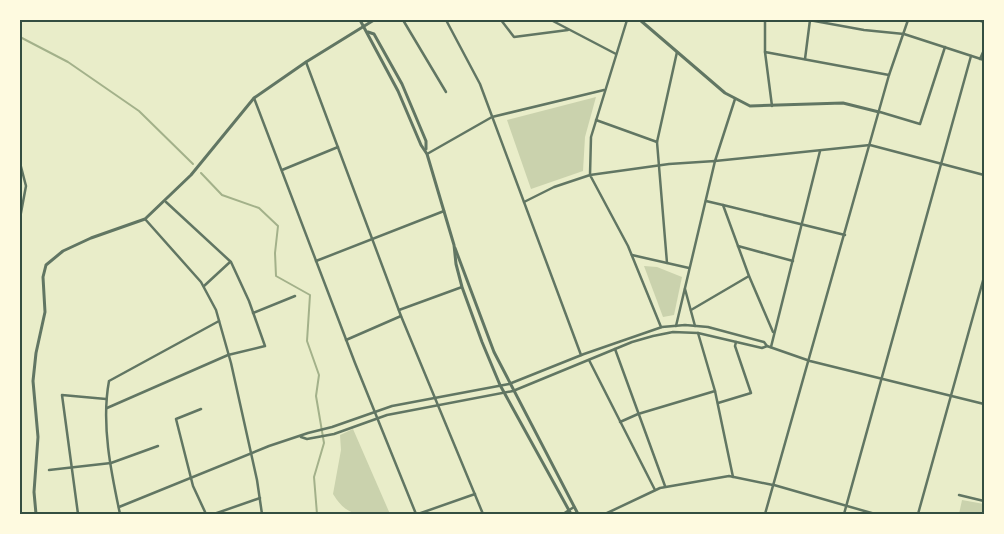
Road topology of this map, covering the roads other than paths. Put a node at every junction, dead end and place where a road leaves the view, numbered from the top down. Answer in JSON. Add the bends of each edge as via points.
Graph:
{"nodes":[{"id":1,"x":360,"y":20,"type":"edge"},
{"id":2,"x":374,"y":20,"type":"edge"},
{"id":3,"x":403,"y":20,"type":"edge"},
{"id":4,"x":446,"y":20,"type":"edge"},
{"id":5,"x":501,"y":20,"type":"edge"},
{"id":6,"x":551,"y":20,"type":"edge"},
{"id":7,"x":628,"y":20,"type":"edge"},
{"id":8,"x":640,"y":20,"type":"edge"},
{"id":9,"x":764,"y":20,"type":"edge"},
{"id":10,"x":810,"y":20,"type":"edge"},
{"id":11,"x":908,"y":20,"type":"edge"},
{"id":12,"x":978,"y":20,"type":"edge"},
{"id":13,"x":984,"y":22,"type":"edge"},
{"id":14,"x":365,"y":27,"type":"junction"},
{"id":15,"x":568,"y":30,"type":"junction"},
{"id":16,"x":368,"y":32,"type":"junction"},
{"id":17,"x":904,"y":34,"type":"junction"},
{"id":18,"x":945,"y":47,"type":"junction"},
{"id":19,"x":984,"y":50,"type":"edge"},
{"id":20,"x":677,"y":52,"type":"junction"},
{"id":21,"x":765,"y":52,"type":"junction"},
{"id":22,"x":616,"y":54,"type":"junction"},
{"id":23,"x":971,"y":56,"type":"junction"},
{"id":24,"x":805,"y":59,"type":"junction"},
{"id":25,"x":982,"y":60,"type":"edge"},
{"id":26,"x":306,"y":62,"type":"junction"},
{"id":27,"x":890,"y":75,"type":"junction"},
{"id":28,"x":604,"y":90,"type":"junction"},
{"id":29,"x":446,"y":92,"type":"dead end"},
{"id":30,"x":254,"y":98,"type":"junction"},
{"id":31,"x":736,"y":99,"type":"junction"},
{"id":32,"x":772,"y":106,"type":"junction"},
{"id":33,"x":880,"y":112,"type":"junction"},
{"id":34,"x":492,"y":117,"type":"junction"},
{"id":35,"x":596,"y":120,"type":"junction"},
{"id":36,"x":657,"y":142,"type":"junction"},
{"id":37,"x":870,"y":146,"type":"junction"},
{"id":38,"x":338,"y":147,"type":"junction"},
{"id":39,"x":426,"y":149,"type":"junction"},
{"id":40,"x":820,"y":151,"type":"junction"},
{"id":41,"x":427,"y":154,"type":"junction"},
{"id":42,"x":715,"y":161,"type":"junction"},
{"id":43,"x":20,"y":163,"type":"edge"},
{"id":44,"x":939,"y":164,"type":"junction"},
{"id":45,"x":658,"y":165,"type":"junction"},
{"id":46,"x":282,"y":170,"type":"junction"},
{"id":47,"x":590,"y":175,"type":"junction"},
{"id":48,"x":984,"y":176,"type":"edge"},
{"id":49,"x":705,"y":201,"type":"junction"},
{"id":50,"x":166,"y":202,"type":"junction"},
{"id":51,"x":524,"y":202,"type":"junction"},
{"id":52,"x":723,"y":205,"type":"junction"},
{"id":53,"x":444,"y":211,"type":"junction"},
{"id":54,"x":20,"y":218,"type":"edge"},
{"id":55,"x":145,"y":219,"type":"junction"},
{"id":56,"x":801,"y":224,"type":"junction"},
{"id":57,"x":845,"y":235,"type":"junction"},
{"id":58,"x":372,"y":238,"type":"junction"},
{"id":59,"x":454,"y":245,"type":"junction"},
{"id":60,"x":738,"y":246,"type":"junction"},
{"id":61,"x":632,"y":255,"type":"junction"},
{"id":62,"x":316,"y":261,"type":"junction"},
{"id":63,"x":793,"y":261,"type":"junction"},
{"id":64,"x":231,"y":262,"type":"junction"},
{"id":65,"x":667,"y":263,"type":"junction"},
{"id":66,"x":689,"y":268,"type":"junction"},
{"id":67,"x":750,"y":276,"type":"junction"},
{"id":68,"x":984,"y":277,"type":"edge"},
{"id":69,"x":204,"y":286,"type":"junction"},
{"id":70,"x":462,"y":287,"type":"junction"},
{"id":71,"x":684,"y":288,"type":"junction"},
{"id":72,"x":295,"y":296,"type":"dead end"},
{"id":73,"x":398,"y":310,"type":"junction"},
{"id":74,"x":691,"y":310,"type":"junction"},
{"id":75,"x":253,"y":313,"type":"junction"},
{"id":76,"x":401,"y":316,"type":"junction"},
{"id":77,"x":219,"y":321,"type":"junction"},
{"id":78,"x":676,"y":326,"type":"junction"},
{"id":79,"x":696,"y":326,"type":"junction"},
{"id":80,"x":662,"y":328,"type":"junction"},
{"id":81,"x":698,"y":333,"type":"junction"},
{"id":82,"x":774,"y":333,"type":"junction"},
{"id":83,"x":346,"y":340,"type":"junction"},
{"id":84,"x":736,"y":341,"type":"junction"},
{"id":85,"x":769,"y":347,"type":"junction"},
{"id":86,"x":615,"y":349,"type":"junction"},
{"id":87,"x":228,"y":355,"type":"junction"},
{"id":88,"x":582,"y":355,"type":"junction"},
{"id":89,"x":589,"y":360,"type":"junction"},
{"id":90,"x":810,"y":361,"type":"junction"},
{"id":91,"x":882,"y":379,"type":"junction"},
{"id":92,"x":509,"y":384,"type":"junction"},
{"id":93,"x":500,"y":385,"type":"junction"},
{"id":94,"x":513,"y":391,"type":"junction"},
{"id":95,"x":715,"y":391,"type":"junction"},
{"id":96,"x":505,"y":393,"type":"junction"},
{"id":97,"x":951,"y":397,"type":"junction"},
{"id":98,"x":434,"y":398,"type":"junction"},
{"id":99,"x":106,"y":399,"type":"junction"},
{"id":100,"x":718,"y":403,"type":"junction"},
{"id":101,"x":984,"y":404,"type":"edge"},
{"id":102,"x":437,"y":405,"type":"junction"},
{"id":103,"x":107,"y":408,"type":"junction"},
{"id":104,"x":201,"y":409,"type":"dead end"},
{"id":105,"x":374,"y":411,"type":"junction"},
{"id":106,"x":638,"y":414,"type":"junction"},
{"id":107,"x":377,"y":418,"type":"junction"},
{"id":108,"x":620,"y":422,"type":"junction"},
{"id":109,"x":299,"y":437,"type":"junction"},
{"id":110,"x":158,"y":446,"type":"dead end"},
{"id":111,"x":251,"y":454,"type":"junction"},
{"id":112,"x":111,"y":462,"type":"junction"},
{"id":113,"x":72,"y":467,"type":"junction"},
{"id":114,"x":50,"y":470,"type":"dead end"},
{"id":115,"x":733,"y":477,"type":"junction"},
{"id":116,"x":191,"y":478,"type":"junction"},
{"id":117,"x":774,"y":485,"type":"junction"},
{"id":118,"x":665,"y":487,"type":"junction"},
{"id":119,"x":655,"y":490,"type":"junction"},
{"id":120,"x":475,"y":494,"type":"junction"},
{"id":121,"x":960,"y":495,"type":"dead end"},
{"id":122,"x":260,"y":498,"type":"junction"},
{"id":123,"x":984,"y":500,"type":"edge"},
{"id":124,"x":846,"y":506,"type":"junction"},
{"id":125,"x":119,"y":507,"type":"junction"},
{"id":126,"x":574,"y":507,"type":"junction"},
{"id":127,"x":570,"y":512,"type":"edge"},
{"id":128,"x":36,"y":514,"type":"edge"},
{"id":129,"x":78,"y":514,"type":"edge"},
{"id":130,"x":120,"y":514,"type":"edge"},
{"id":131,"x":206,"y":514,"type":"edge"},
{"id":132,"x":214,"y":514,"type":"edge"},
{"id":133,"x":262,"y":514,"type":"edge"},
{"id":134,"x":417,"y":514,"type":"edge"},
{"id":135,"x":484,"y":514,"type":"edge"},
{"id":136,"x":563,"y":514,"type":"edge"},
{"id":137,"x":578,"y":514,"type":"edge"},
{"id":138,"x":605,"y":514,"type":"edge"},
{"id":139,"x":765,"y":514,"type":"edge"},
{"id":140,"x":844,"y":514,"type":"edge"},
{"id":141,"x":875,"y":514,"type":"edge"},
{"id":142,"x":918,"y":514,"type":"edge"}],
"edges":[{"from":1,"to":14,"type":"street"},
{"from":2,"to":14,"type":"street"},
{"from":3,"to":29,"type":"street"},
{"from":4,"to":34,"type":"street","via":[[480,84]]},
{"from":5,"to":15,"type":"street","via":[[514,37]]},
{"from":6,"to":15,"type":"street"},
{"from":7,"to":22,"type":"street"},
{"from":8,"to":20,"type":"street"},
{"from":9,"to":21,"type":"street"},
{"from":10,"to":17,"type":"street"},
{"from":10,"to":24,"type":"street"},
{"from":11,"to":17,"type":"street"},
{"from":12,"to":13,"type":"street"},
{"from":14,"to":16,"type":"street"},
{"from":14,"to":26,"type":"street"},
{"from":15,"to":22,"type":"street"},
{"from":16,"to":39,"type":"street","via":[[421,145]]},
{"from":16,"to":39,"type":"street","via":[[374,34],[402,84]]},
{"from":17,"to":18,"type":"street"},
{"from":17,"to":27,"type":"street"},
{"from":18,"to":23,"type":"street"},
{"from":18,"to":33,"type":"street","via":[[920,124]]},
{"from":19,"to":25,"type":"street"},
{"from":20,"to":31,"type":"street"},
{"from":20,"to":36,"type":"street"},
{"from":21,"to":24,"type":"street"},
{"from":21,"to":32,"type":"street"},
{"from":22,"to":28,"type":"street"},
{"from":23,"to":25,"type":"street"},
{"from":23,"to":44,"type":"street"},
{"from":24,"to":27,"type":"street"},
{"from":26,"to":30,"type":"street"},
{"from":26,"to":38,"type":"street"},
{"from":27,"to":33,"type":"street"},
{"from":28,"to":34,"type":"street"},
{"from":28,"to":35,"type":"street"},
{"from":30,"to":46,"type":"street"},
{"from":30,"to":50,"type":"street"},
{"from":31,"to":32,"type":"street","via":[[750,106]]},
{"from":31,"to":42,"type":"street"},
{"from":32,"to":33,"type":"street","via":[[843,103]]},
{"from":33,"to":37,"type":"street"},
{"from":34,"to":41,"type":"street"},
{"from":34,"to":51,"type":"street"},
{"from":35,"to":36,"type":"street"},
{"from":35,"to":47,"type":"street","via":[[591,137]]},
{"from":36,"to":45,"type":"street"},
{"from":37,"to":40,"type":"street"},
{"from":37,"to":44,"type":"street"},
{"from":37,"to":57,"type":"street"},
{"from":38,"to":46,"type":"street"},
{"from":38,"to":58,"type":"street"},
{"from":39,"to":41,"type":"street"},
{"from":40,"to":42,"type":"street"},
{"from":40,"to":56,"type":"street"},
{"from":41,"to":53,"type":"street"},
{"from":42,"to":45,"type":"street"},
{"from":42,"to":49,"type":"street"},
{"from":43,"to":54,"type":"street","via":[[26,186]]},
{"from":44,"to":48,"type":"street"},
{"from":44,"to":91,"type":"street"},
{"from":45,"to":47,"type":"street"},
{"from":45,"to":65,"type":"street"},
{"from":46,"to":62,"type":"street"},
{"from":47,"to":51,"type":"street","via":[[554,187]]},
{"from":47,"to":61,"type":"street"},
{"from":49,"to":52,"type":"street"},
{"from":49,"to":66,"type":"street"},
{"from":50,"to":55,"type":"street"},
{"from":50,"to":64,"type":"street"},
{"from":51,"to":88,"type":"street"},
{"from":52,"to":56,"type":"street"},
{"from":52,"to":60,"type":"street"},
{"from":53,"to":58,"type":"street"},
{"from":53,"to":59,"type":"street"},
{"from":55,"to":69,"type":"street"},
{"from":55,"to":128,"type":"street","via":[[63,251],[50,260],[44,271],[45,312],[33,381],[38,437],[34,492]]},
{"from":56,"to":57,"type":"street"},
{"from":56,"to":63,"type":"street"},
{"from":57,"to":90,"type":"street"},
{"from":58,"to":62,"type":"street"},
{"from":58,"to":73,"type":"street"},
{"from":59,"to":70,"type":"street"},
{"from":59,"to":92,"type":"street"},
{"from":60,"to":63,"type":"street"},
{"from":60,"to":67,"type":"street"},
{"from":61,"to":65,"type":"street"},
{"from":61,"to":80,"type":"street"},
{"from":62,"to":83,"type":"street"},
{"from":63,"to":82,"type":"street"},
{"from":64,"to":69,"type":"street"},
{"from":64,"to":75,"type":"street"},
{"from":65,"to":66,"type":"street"},
{"from":66,"to":71,"type":"street"},
{"from":67,"to":74,"type":"street"},
{"from":67,"to":82,"type":"street"},
{"from":68,"to":97,"type":"street"},
{"from":69,"to":77,"type":"street"},
{"from":70,"to":73,"type":"street"},
{"from":70,"to":93,"type":"street"},
{"from":71,"to":74,"type":"street"},
{"from":71,"to":78,"type":"street"},
{"from":72,"to":75,"type":"street"},
{"from":73,"to":76,"type":"street"},
{"from":74,"to":79,"type":"street"},
{"from":75,"to":87,"type":"street","via":[[265,346]]},
{"from":76,"to":83,"type":"street"},
{"from":76,"to":98,"type":"street"},
{"from":77,"to":87,"type":"street"},
{"from":77,"to":99,"type":"street","via":[[109,381]]},
{"from":78,"to":79,"type":"street"},
{"from":78,"to":80,"type":"street"},
{"from":79,"to":85,"type":"street","via":[[764,342]]},
{"from":80,"to":88,"type":"street"},
{"from":81,"to":84,"type":"street"},
{"from":81,"to":86,"type":"street","via":[[659,334]]},
{"from":81,"to":95,"type":"street"},
{"from":82,"to":85,"type":"street"},
{"from":83,"to":105,"type":"street"},
{"from":84,"to":85,"type":"street"},
{"from":84,"to":100,"type":"street","via":[[752,392]]},
{"from":85,"to":90,"type":"street"},
{"from":86,"to":89,"type":"street"},
{"from":86,"to":106,"type":"street"},
{"from":87,"to":103,"type":"street"},
{"from":87,"to":111,"type":"street"},
{"from":88,"to":92,"type":"street"},
{"from":89,"to":94,"type":"street"},
{"from":89,"to":108,"type":"street"},
{"from":90,"to":91,"type":"street"},
{"from":90,"to":117,"type":"street"},
{"from":91,"to":97,"type":"street"},
{"from":91,"to":124,"type":"street"},
{"from":92,"to":93,"type":"street"},
{"from":92,"to":94,"type":"street"},
{"from":93,"to":96,"type":"street"},
{"from":93,"to":98,"type":"street"},
{"from":94,"to":96,"type":"street"},
{"from":94,"to":126,"type":"street"},
{"from":95,"to":100,"type":"street"},
{"from":95,"to":106,"type":"street"},
{"from":96,"to":102,"type":"street"},
{"from":96,"to":127,"type":"street"},
{"from":97,"to":101,"type":"street"},
{"from":97,"to":142,"type":"street"},
{"from":98,"to":102,"type":"street"},
{"from":98,"to":105,"type":"street"},
{"from":99,"to":103,"type":"street"},
{"from":99,"to":113,"type":"street","via":[[62,396]]},
{"from":100,"to":115,"type":"street"},
{"from":102,"to":107,"type":"street"},
{"from":102,"to":120,"type":"street"},
{"from":103,"to":112,"type":"street"},
{"from":104,"to":116,"type":"street","via":[[176,419]]},
{"from":105,"to":107,"type":"street"},
{"from":105,"to":109,"type":"street"},
{"from":106,"to":108,"type":"street"},
{"from":106,"to":118,"type":"street"},
{"from":107,"to":109,"type":"street","via":[[318,437]]},
{"from":107,"to":134,"type":"street"},
{"from":108,"to":119,"type":"street"},
{"from":109,"to":111,"type":"street"},
{"from":110,"to":112,"type":"street"},
{"from":111,"to":116,"type":"street"},
{"from":111,"to":122,"type":"street"},
{"from":112,"to":113,"type":"street"},
{"from":112,"to":125,"type":"street"},
{"from":113,"to":114,"type":"street"},
{"from":113,"to":129,"type":"street"},
{"from":115,"to":117,"type":"street"},
{"from":115,"to":118,"type":"street"},
{"from":116,"to":125,"type":"street"},
{"from":116,"to":131,"type":"street"},
{"from":117,"to":124,"type":"street"},
{"from":117,"to":139,"type":"street"},
{"from":118,"to":119,"type":"street"},
{"from":119,"to":138,"type":"street"},
{"from":120,"to":134,"type":"street"},
{"from":120,"to":135,"type":"street"},
{"from":121,"to":123,"type":"street"},
{"from":122,"to":132,"type":"street"},
{"from":122,"to":133,"type":"street"},
{"from":124,"to":140,"type":"street"},
{"from":124,"to":141,"type":"street"},
{"from":125,"to":130,"type":"street"},
{"from":126,"to":127,"type":"street"},
{"from":126,"to":137,"type":"street"},
{"from":127,"to":136,"type":"street"}]}
